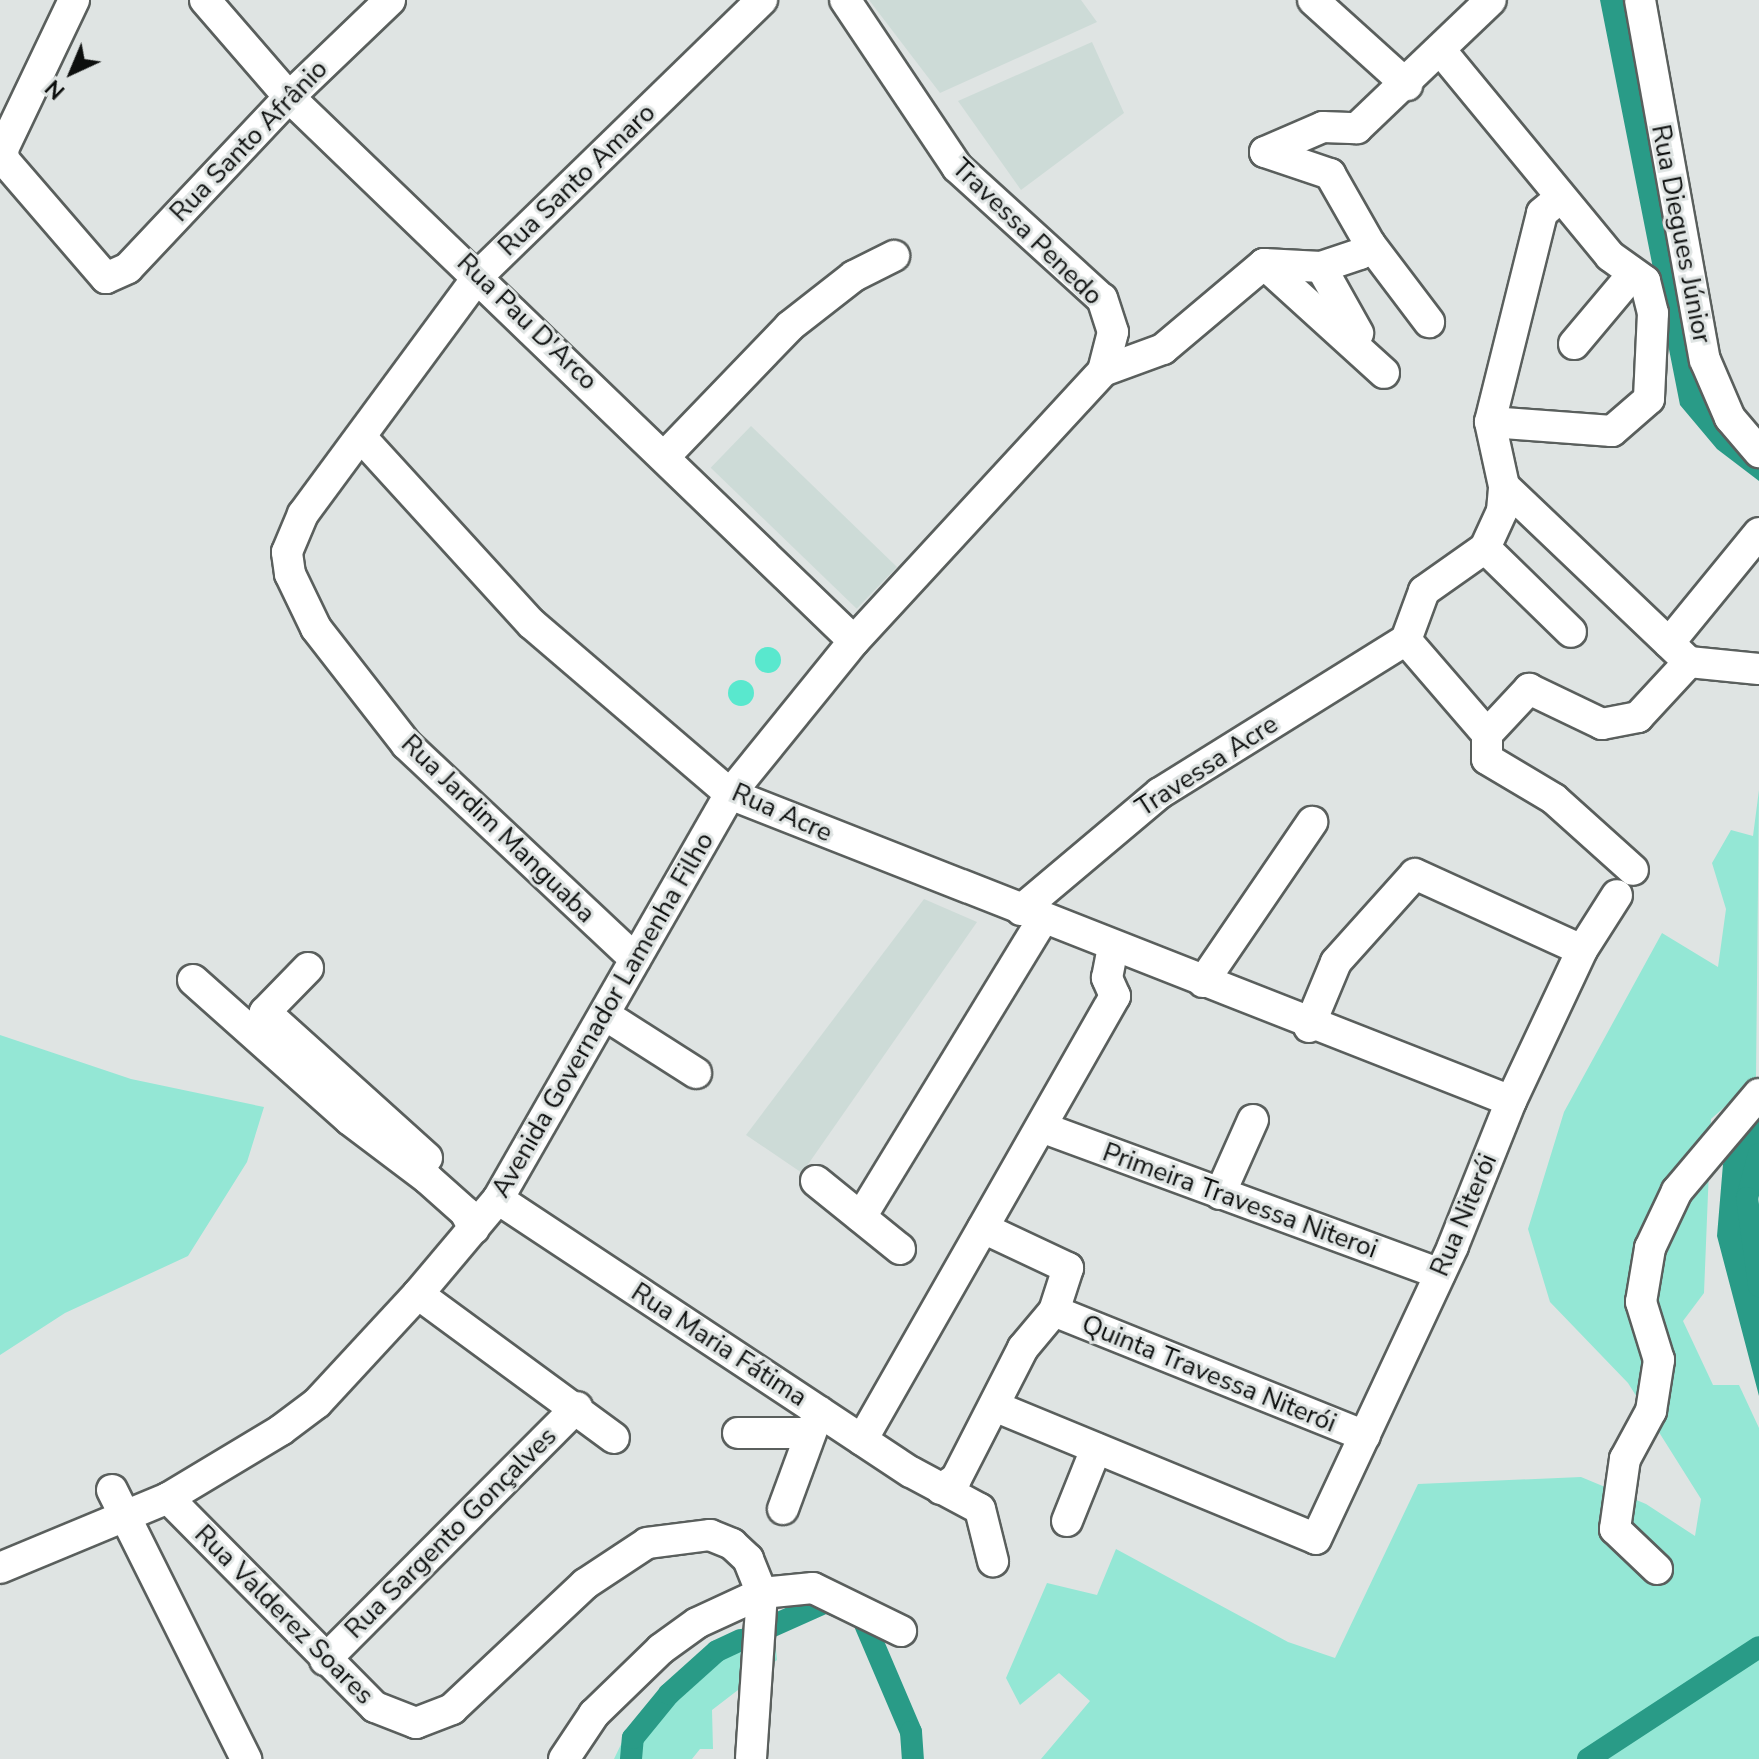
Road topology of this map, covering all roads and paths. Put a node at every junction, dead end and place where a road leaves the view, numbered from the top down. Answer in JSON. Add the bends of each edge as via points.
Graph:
{"nodes":[{"id":1,"x":74,"y":0,"type":"edge"},
{"id":2,"x":205,"y":0,"type":"edge"},
{"id":3,"x":390,"y":0,"type":"edge"},
{"id":4,"x":762,"y":0,"type":"edge"},
{"id":5,"x":845,"y":0,"type":"edge"},
{"id":6,"x":1491,"y":0,"type":"edge"},
{"id":7,"x":1640,"y":0,"type":"edge"},
{"id":8,"x":1317,"y":1,"type":"edge"},
{"id":9,"x":1442,"y":52,"type":"junction"},
{"id":10,"x":1407,"y":85,"type":"junction"},
{"id":11,"x":289,"y":97,"type":"junction"},
{"id":12,"x":1295,"y":181,"type":"dead end"},
{"id":13,"x":1560,"y":198,"type":"junction"},
{"id":14,"x":1351,"y":210,"type":"junction"},
{"id":15,"x":1370,"y":244,"type":"junction"},
{"id":16,"x":894,"y":256,"type":"dead end"},
{"id":17,"x":1264,"y":264,"type":"junction"},
{"id":18,"x":1321,"y":267,"type":"junction"},
{"id":19,"x":479,"y":275,"type":"junction"},
{"id":20,"x":1639,"y":278,"type":"junction"},
{"id":21,"x":1429,"y":322,"type":"dead end"},
{"id":22,"x":1358,"y":333,"type":"dead end"},
{"id":23,"x":1574,"y":344,"type":"dead end"},
{"id":24,"x":1108,"y":360,"type":"junction"},
{"id":25,"x":1384,"y":373,"type":"dead end"},
{"id":26,"x":1490,"y":422,"type":"junction"},
{"id":27,"x":361,"y":437,"type":"junction"},
{"id":28,"x":1759,"y":452,"type":"edge"},
{"id":29,"x":666,"y":455,"type":"junction"},
{"id":30,"x":1504,"y":486,"type":"junction"},
{"id":31,"x":1759,"y":533,"type":"edge"},
{"id":32,"x":1485,"y":548,"type":"junction"},
{"id":33,"x":290,"y":574,"type":"joint"},
{"id":34,"x":1571,"y":632,"type":"dead end"},
{"id":35,"x":1406,"y":640,"type":"junction"},
{"id":36,"x":854,"y":641,"type":"junction"},
{"id":37,"x":1679,"y":652,"type":"junction"},
{"id":38,"x":1759,"y":669,"type":"edge"},
{"id":39,"x":1487,"y":734,"type":"junction"},
{"id":40,"x":730,"y":794,"type":"junction"},
{"id":41,"x":1312,"y":822,"type":"dead end"},
{"id":42,"x":1032,"y":914,"type":"junction"},
{"id":43,"x":1113,"y":947,"type":"junction"},
{"id":44,"x":1582,"y":950,"type":"junction"},
{"id":45,"x":635,"y":959,"type":"junction"},
{"id":46,"x":308,"y":968,"type":"dead end"},
{"id":47,"x":193,"y":980,"type":"dead end"},
{"id":48,"x":1203,"y":982,"type":"junction"},
{"id":49,"x":605,"y":1015,"type":"junction"},
{"id":50,"x":1309,"y":1027,"type":"junction"},
{"id":51,"x":696,"y":1073,"type":"dead end"},
{"id":52,"x":1759,"y":1094,"type":"edge"},
{"id":53,"x":1511,"y":1101,"type":"junction"},
{"id":54,"x":1253,"y":1120,"type":"dead end"},
{"id":55,"x":1041,"y":1127,"type":"junction"},
{"id":56,"x":816,"y":1181,"type":"dead end"},
{"id":57,"x":1220,"y":1194,"type":"junction"},
{"id":58,"x":487,"y":1213,"type":"junction"},
{"id":59,"x":861,"y":1217,"type":"junction"},
{"id":60,"x":983,"y":1228,"type":"junction"},
{"id":61,"x":900,"y":1249,"type":"dead end"},
{"id":62,"x":1440,"y":1274,"type":"junction"},
{"id":63,"x":418,"y":1294,"type":"junction"},
{"id":64,"x":1054,"y":1311,"type":"junction"},
{"id":65,"x":994,"y":1406,"type":"junction"},
{"id":66,"x":577,"y":1407,"type":"junction"},
{"id":67,"x":814,"y":1422,"type":"junction"},
{"id":68,"x":738,"y":1433,"type":"dead end"},
{"id":69,"x":1365,"y":1436,"type":"junction"},
{"id":70,"x":614,"y":1438,"type":"dead end"},
{"id":71,"x":862,"y":1440,"type":"junction"},
{"id":72,"x":1096,"y":1449,"type":"junction"},
{"id":73,"x":941,"y":1489,"type":"junction"},
{"id":74,"x":168,"y":1498,"type":"junction"},
{"id":75,"x":119,"y":1504,"type":"junction"},
{"id":76,"x":783,"y":1509,"type":"dead end"},
{"id":77,"x":1067,"y":1521,"type":"dead end"},
{"id":78,"x":993,"y":1561,"type":"dead end"},
{"id":79,"x":0,"y":1568,"type":"edge"},
{"id":80,"x":1657,"y":1569,"type":"dead end"},
{"id":81,"x":762,"y":1607,"type":"junction"},
{"id":82,"x":901,"y":1631,"type":"dead end"},
{"id":83,"x":325,"y":1660,"type":"junction"},
{"id":84,"x":246,"y":1759,"type":"edge"},
{"id":85,"x":564,"y":1759,"type":"edge"},
{"id":86,"x":751,"y":1759,"type":"edge"}],
"edges":[{"from":1,"to":11,"type":"street","name":"Rua Santo Afrânio","via":[[3,149],[14,175],[106,278],[128,268]]},
{"from":2,"to":11,"type":"street","name":"Rua Pau D'Arco"},
{"from":3,"to":11,"type":"street","name":"Rua Santo Afrânio"},
{"from":4,"to":19,"type":"street","name":"Rua Santo Amaro"},
{"from":5,"to":24,"type":"street","name":"Travessa Penedo","via":[[957,167],[1102,299]]},
{"from":6,"to":9,"type":"street"},
{"from":7,"to":28,"type":"street","name":"Rua Diegues Júnior","via":[[1705,360],[1730,418]]},
{"from":8,"to":10,"type":"street"},
{"from":9,"to":10,"type":"street"},
{"from":9,"to":13,"type":"street"},
{"from":10,"to":14,"type":"street","via":[[1357,128],[1323,127],[1265,152],[1330,174]]},
{"from":11,"to":19,"type":"street","name":"Rua Pau D'Arco"},
{"from":12,"to":14,"type":"street"},
{"from":13,"to":20,"type":"street"},
{"from":13,"to":26,"type":"street","via":[[1542,213]]},
{"from":14,"to":15,"type":"street"},
{"from":15,"to":18,"type":"street","via":[[1360,254]]},
{"from":15,"to":21,"type":"street"},
{"from":16,"to":29,"type":"street","via":[[854,276],[790,326]]},
{"from":17,"to":18,"type":"street"},
{"from":17,"to":24,"type":"street","via":[[1163,349]]},
{"from":17,"to":25,"type":"street"},
{"from":18,"to":22,"type":"street"},
{"from":19,"to":27,"type":"street","name":"Rua Santo Amaro"},
{"from":19,"to":29,"type":"street","name":"Rua Pau D'Arco"},
{"from":20,"to":23,"type":"street"},
{"from":20,"to":26,"type":"street","via":[[1653,313],[1649,399],[1612,431]]},
{"from":24,"to":36,"type":"street","name":"Avenida Governador Lamenha Filho"},
{"from":26,"to":30,"type":"street"},
{"from":27,"to":33,"type":"street","name":"Rua Santo Amaro","via":[[296,526],[287,552]]},
{"from":27,"to":40,"type":"street","name":"Rua Acre","via":[[532,624]]},
{"from":29,"to":36,"type":"street","name":"Rua Pau D'Arco"},
{"from":30,"to":32,"type":"street","via":[[1502,511]]},
{"from":30,"to":37,"type":"street"},
{"from":31,"to":37,"type":"street"},
{"from":32,"to":34,"type":"street"},
{"from":32,"to":35,"type":"street","via":[[1424,591]]},
{"from":33,"to":45,"type":"street","name":"Rua Jardim Manguaba","via":[[316,628],[407,745]]},
{"from":35,"to":39,"type":"street"},
{"from":35,"to":42,"type":"street","name":"Travessa Acre","via":[[1160,793]]},
{"from":36,"to":40,"type":"street","name":"Avenida Governador Lamenha Filho"},
{"from":37,"to":38,"type":"street"},
{"from":37,"to":39,"type":"street","via":[[1638,717],[1602,724],[1529,689]]},
{"from":39,"to":44,"type":"street","name":"Rua Niterói","via":[[1487,759],[1554,799],[1625,883]]},
{"from":40,"to":42,"type":"street","name":"Rua Acre"},
{"from":40,"to":45,"type":"street","name":"Avenida Governador Lamenha Filho"},
{"from":41,"to":48,"type":"street"},
{"from":42,"to":43,"type":"street","name":"Rua Acre"},
{"from":42,"to":59,"type":"street","name":"Travessa Acre"},
{"from":43,"to":48,"type":"street","name":"Rua Acre"},
{"from":43,"to":55,"type":"street","via":[[1107,978],[1115,996]]},
{"from":44,"to":50,"type":"street","via":[[1479,908],[1419,874],[1336,962]]},
{"from":44,"to":53,"type":"street","name":"Rua Niterói"},
{"from":45,"to":49,"type":"street","name":"Avenida Governador Lamenha Filho"},
{"from":46,"to":58,"type":"street","via":[[265,1012]]},
{"from":47,"to":58,"type":"street","via":[[350,1120],[465,1212]]},
{"from":48,"to":50,"type":"street","name":"Rua Acre"},
{"from":49,"to":51,"type":"street"},
{"from":49,"to":58,"type":"street","name":"Avenida Governador Lamenha Filho"},
{"from":50,"to":53,"type":"street","name":"Rua Acre"},
{"from":52,"to":80,"type":"street","via":[[1677,1191],[1650,1248],[1641,1302],[1659,1360],[1651,1411],[1625,1459],[1615,1529]]},
{"from":53,"to":62,"type":"street","name":"Rua Niterói"},
{"from":54,"to":57,"type":"street"},
{"from":55,"to":57,"type":"street","name":"Primeira Travessa Niteroi"},
{"from":55,"to":60,"type":"street"},
{"from":56,"to":59,"type":"street"},
{"from":57,"to":62,"type":"street","name":"Primeira Travessa Niteroi"},
{"from":58,"to":63,"type":"street","name":"Avenida Governador Lamenha Filho"},
{"from":58,"to":67,"type":"street","name":"Rua Maria Fátima"},
{"from":59,"to":61,"type":"street"},
{"from":60,"to":64,"type":"street","via":[[1068,1268]]},
{"from":60,"to":71,"type":"street"},
{"from":62,"to":69,"type":"street","name":"Rua Niterói"},
{"from":63,"to":66,"type":"street"},
{"from":63,"to":74,"type":"street","name":"Avenida Governador Lamenha Filho","via":[[317,1403]]},
{"from":64,"to":65,"type":"street","via":[[1034,1329]]},
{"from":64,"to":69,"type":"street","name":"Quinta Travessa Niterói"},
{"from":65,"to":72,"type":"street"},
{"from":65,"to":73,"type":"street","via":[[956,1479]]},
{"from":66,"to":70,"type":"street"},
{"from":66,"to":83,"type":"street","name":"Rua Sargento Gonçalves"},
{"from":67,"to":68,"type":"street"},
{"from":67,"to":71,"type":"street","name":"Rua Maria Fátima"},
{"from":67,"to":76,"type":"street"},
{"from":69,"to":72,"type":"street","name":"Rua Niterói","via":[[1316,1539]]},
{"from":71,"to":73,"type":"street","name":"Rua Maria Fátima"},
{"from":72,"to":77,"type":"street"},
{"from":73,"to":78,"type":"street","name":"Rua Maria Fátima","via":[[980,1509]]},
{"from":74,"to":75,"type":"street","name":"Avenida Governador Lamenha Filho"},
{"from":74,"to":83,"type":"street","name":"Rua Valderez Soares"},
{"from":75,"to":79,"type":"street","name":"Avenida Governador Lamenha Filho"},
{"from":75,"to":84,"type":"street"},
{"from":81,"to":82,"type":"street","via":[[813,1588]]},
{"from":81,"to":83,"type":"street","name":"Rua Valderez Soares","via":[[748,1559],[732,1544],[710,1535],[647,1543],[585,1584],[452,1709],[426,1723],[405,1722],[375,1707]]},
{"from":81,"to":85,"type":"street","via":[[697,1623],[661,1649],[594,1714]]},
{"from":81,"to":86,"type":"street"}]}
